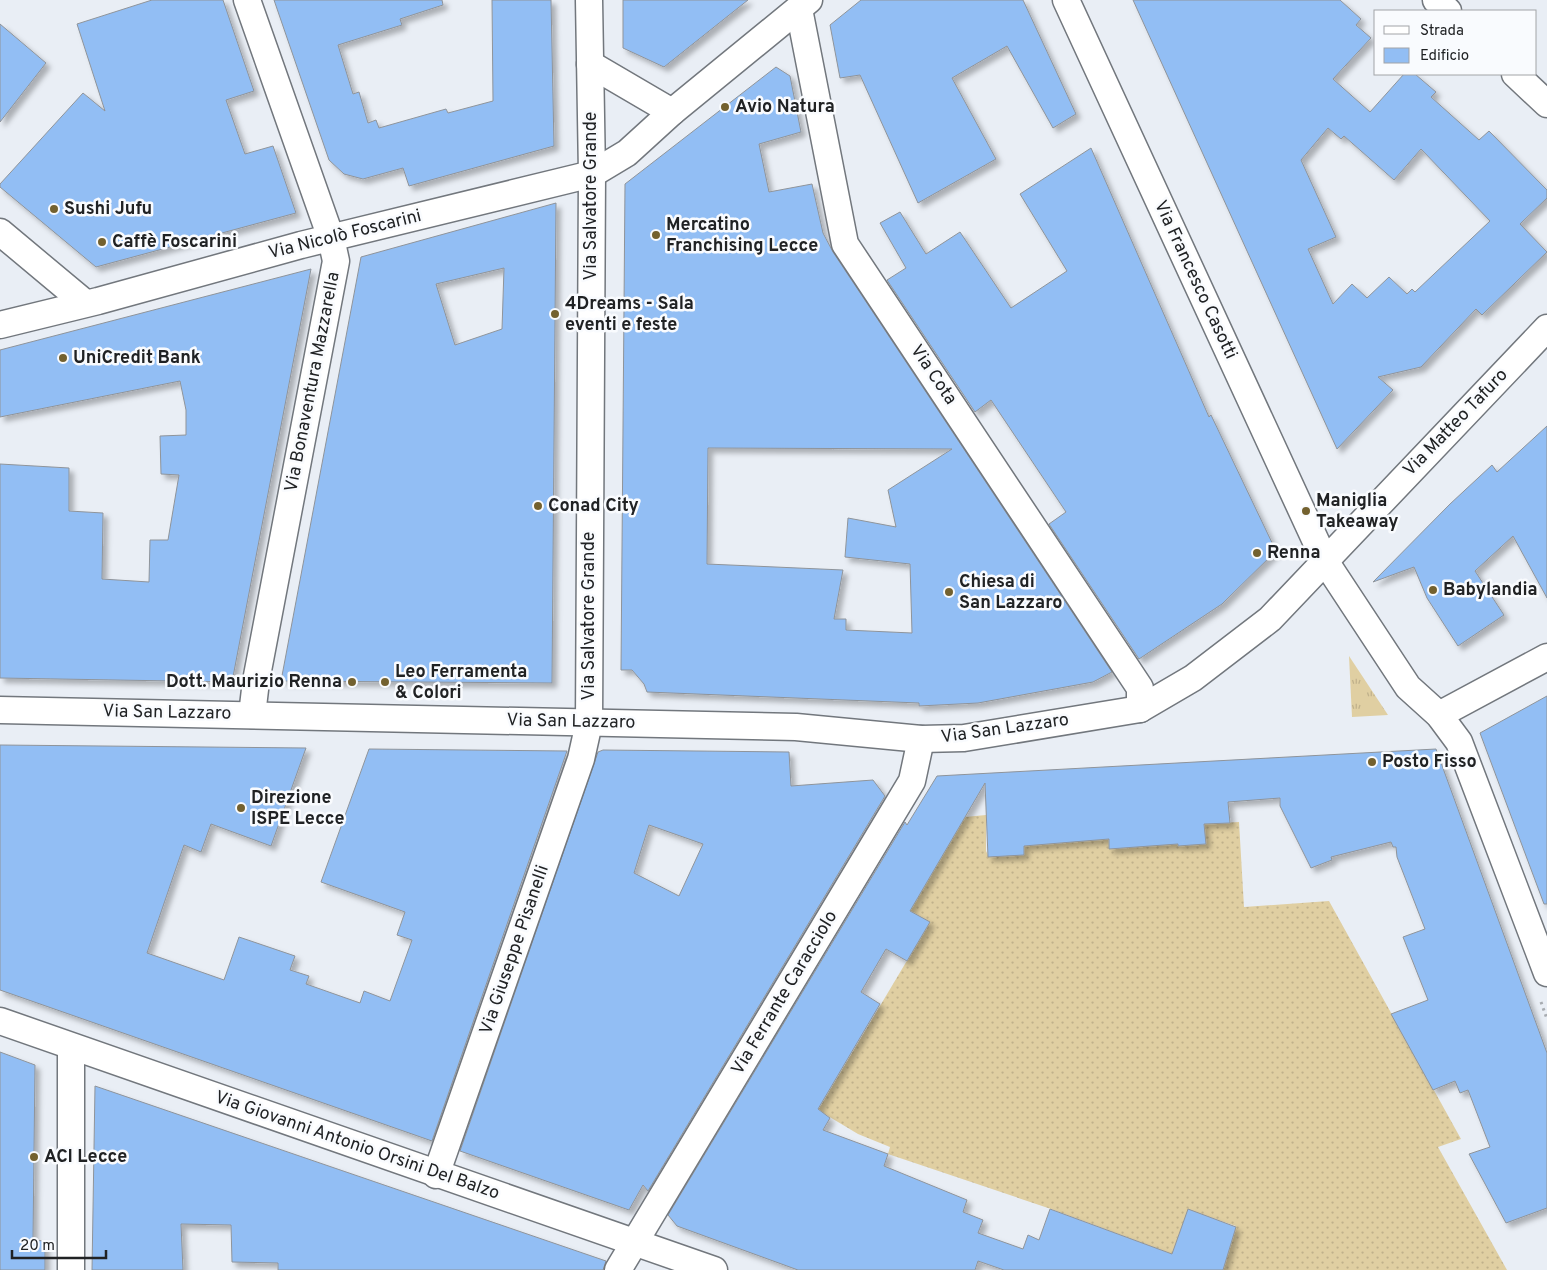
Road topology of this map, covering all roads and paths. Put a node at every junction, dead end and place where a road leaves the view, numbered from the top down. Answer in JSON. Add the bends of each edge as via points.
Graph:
{"nodes":[{"id":1,"x":247,"y":0,"type":"edge"},
{"id":2,"x":589,"y":0,"type":"edge"},
{"id":3,"x":1066,"y":0,"type":"edge"},
{"id":4,"x":1436,"y":0,"type":"edge"},
{"id":5,"x":804,"y":4,"type":"edge"},
{"id":6,"x":1447,"y":10,"type":"edge"},
{"id":7,"x":590,"y":64,"type":"junction"},
{"id":8,"x":1516,"y":75,"type":"edge"},
{"id":9,"x":1547,"y":104,"type":"edge"},
{"id":10,"x":672,"y":112,"type":"junction"},
{"id":11,"x":592,"y":174,"type":"junction"},
{"id":12,"x":0,"y":232,"type":"edge"},
{"id":13,"x":331,"y":238,"type":"junction"},
{"id":14,"x":86,"y":303,"type":"junction"},
{"id":15,"x":0,"y":325,"type":"edge"},
{"id":16,"x":1547,"y":328,"type":"edge"},
{"id":17,"x":1324,"y":561,"type":"junction"},
{"id":18,"x":1547,"y":657,"type":"edge"},
{"id":19,"x":1140,"y":709,"type":"junction"},
{"id":20,"x":0,"y":710,"type":"edge"},
{"id":21,"x":252,"y":715,"type":"junction"},
{"id":22,"x":1439,"y":715,"type":"junction"},
{"id":23,"x":589,"y":723,"type":"junction"},
{"id":24,"x":921,"y":739,"type":"junction"},
{"id":25,"x":1547,"y":973,"type":"edge"},
{"id":26,"x":0,"y":1021,"type":"edge"},
{"id":27,"x":71,"y":1046,"type":"junction"},
{"id":28,"x":436,"y":1175,"type":"junction"},
{"id":29,"x":634,"y":1241,"type":"junction"},
{"id":30,"x":71,"y":1270,"type":"edge"},
{"id":31,"x":618,"y":1270,"type":"edge"},
{"id":32,"x":714,"y":1270,"type":"edge"}],
"edges":[{"from":1,"to":13,"type":"street","name":"Via Bonaventura Mazzarella"},
{"from":2,"to":7,"type":"street","name":"Via Salvatore Grande"},
{"from":3,"to":17,"type":"street","name":"Via Francesco Casotti"},
{"from":4,"to":6,"type":"street"},
{"from":5,"to":10,"type":"street","name":"Via Nicolò Foscarini"},
{"from":5,"to":19,"type":"street","name":"Via Cota","via":[[845,244],[1140,688]]},
{"from":7,"to":10,"type":"street"},
{"from":7,"to":11,"type":"street","name":"Via Salvatore Grande"},
{"from":8,"to":9,"type":"street"},
{"from":10,"to":11,"type":"street","name":"Via Nicolò Foscarini","via":[[627,152]]},
{"from":11,"to":13,"type":"street","name":"Via Nicolò Foscarini"},
{"from":11,"to":23,"type":"street","name":"Via Salvatore Grande"},
{"from":12,"to":14,"type":"street"},
{"from":13,"to":14,"type":"street","name":"Via Nicolò Foscarini"},
{"from":13,"to":21,"type":"street","name":"Via Bonaventura Mazzarella","via":[[336,261]]},
{"from":14,"to":15,"type":"street","name":"Via Nicolò Foscarini"},
{"from":16,"to":17,"type":"street","name":"Via Matteo Tafuro"},
{"from":17,"to":19,"type":"street","name":"Via Matteo Tafuro","via":[[1270,619],[1193,678]]},
{"from":17,"to":22,"type":"street","name":"Via Francesco Casotti","via":[[1408,687]]},
{"from":18,"to":22,"type":"street"},
{"from":19,"to":24,"type":"street","name":"Via San Lazzaro","via":[[964,738]]},
{"from":20,"to":21,"type":"street","name":"Via San Lazzaro"},
{"from":21,"to":23,"type":"street","name":"Via San Lazzaro"},
{"from":22,"to":25,"type":"street","name":"Via Francesco Casotti","via":[[1459,742]]},
{"from":23,"to":24,"type":"street","name":"Via San Lazzaro","via":[[796,727]]},
{"from":23,"to":28,"type":"street","name":"Via Giuseppe Pisanelli","via":[[581,759]]},
{"from":24,"to":29,"type":"street","name":"Via Ferrante Caracciolo","via":[[912,781]]},
{"from":26,"to":27,"type":"street","name":"Via Giovanni Antonio Orsini Del Balzo"},
{"from":27,"to":28,"type":"street","name":"Via Giovanni Antonio Orsini Del Balzo"},
{"from":27,"to":30,"type":"street"},
{"from":28,"to":29,"type":"street","name":"Via Giovanni Antonio Orsini Del Balzo"},
{"from":29,"to":31,"type":"street","name":"Via Ferrante Caracciolo"},
{"from":29,"to":32,"type":"street","name":"Via Giovanni Antonio Orsini Del Balzo"}]}
